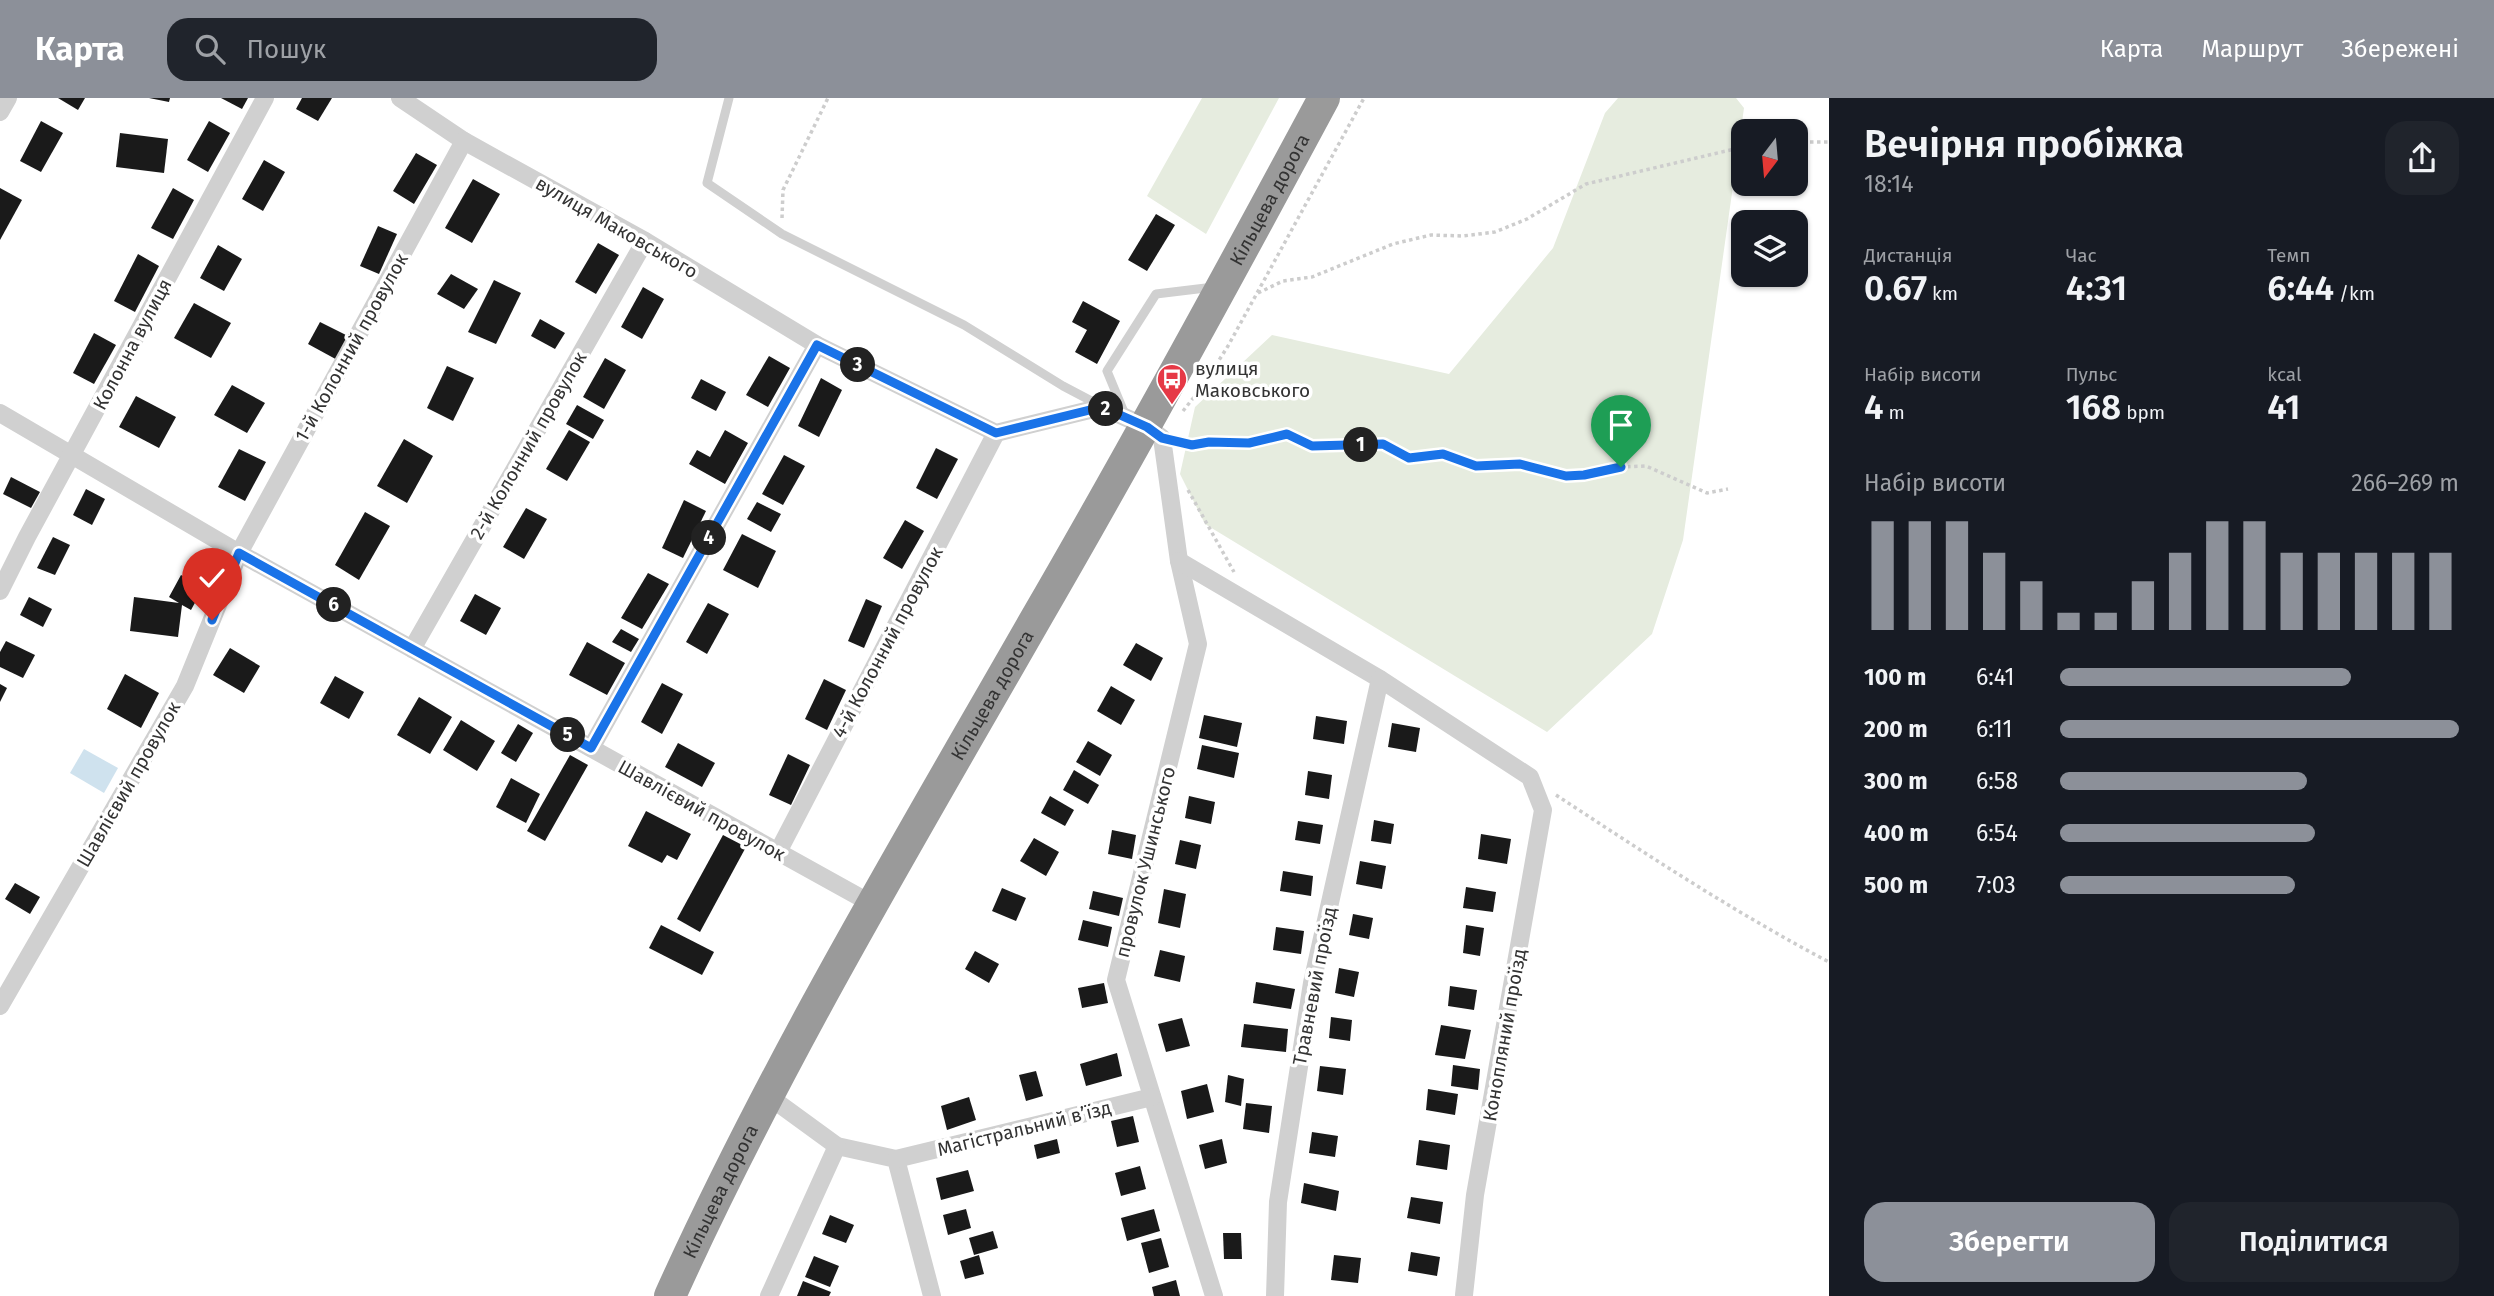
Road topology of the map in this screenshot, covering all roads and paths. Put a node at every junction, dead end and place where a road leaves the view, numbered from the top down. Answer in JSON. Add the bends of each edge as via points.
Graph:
{"nodes":[{"id":1,"x":8,"y":98,"type":"edge"},
{"id":2,"x":265,"y":98,"type":"edge"},
{"id":3,"x":400,"y":98,"type":"edge"},
{"id":4,"x":729,"y":98,"type":"edge"},
{"id":5,"x":828,"y":98,"type":"edge"},
{"id":6,"x":1324,"y":98,"type":"edge"},
{"id":7,"x":1364,"y":98,"type":"edge"},
{"id":8,"x":0,"y":112,"type":"edge"},
{"id":9,"x":464,"y":141,"type":"junction"},
{"id":10,"x":1808,"y":142,"type":"edge"},
{"id":11,"x":1829,"y":142,"type":"edge"},
{"id":12,"x":1731,"y":149,"type":"edge"},
{"id":13,"x":782,"y":234,"type":"junction"},
{"id":14,"x":645,"y":241,"type":"junction"},
{"id":15,"x":1223,"y":286,"type":"junction"},
{"id":16,"x":1256,"y":294,"type":"junction"},
{"id":17,"x":817,"y":345,"type":"junction"},
{"id":18,"x":1102,"y":407,"type":"junction"},
{"id":19,"x":0,"y":413,"type":"edge"},
{"id":20,"x":1145,"y":427,"type":"junction"},
{"id":21,"x":996,"y":433,"type":"junction"},
{"id":22,"x":72,"y":456,"type":"junction"},
{"id":23,"x":1167,"y":472,"type":"junction"},
{"id":24,"x":1728,"y":489,"type":"dead end"},
{"id":25,"x":239,"y":553,"type":"junction"},
{"id":26,"x":1179,"y":561,"type":"junction"},
{"id":27,"x":1234,"y":573,"type":"dead end"},
{"id":28,"x":0,"y":591,"type":"edge"},
{"id":29,"x":412,"y":649,"type":"junction"},
{"id":30,"x":1380,"y":680,"type":"junction"},
{"id":31,"x":591,"y":748,"type":"junction"},
{"id":32,"x":1530,"y":777,"type":"junction"},
{"id":33,"x":778,"y":852,"type":"junction"},
{"id":34,"x":872,"y":904,"type":"junction"},
{"id":35,"x":1829,"y":962,"type":"edge"},
{"id":36,"x":0,"y":1006,"type":"edge"},
{"id":37,"x":767,"y":1095,"type":"junction"},
{"id":38,"x":1152,"y":1097,"type":"junction"},
{"id":39,"x":837,"y":1146,"type":"junction"},
{"id":40,"x":896,"y":1159,"type":"junction"},
{"id":41,"x":1464,"y":1295,"type":"edge"},
{"id":42,"x":670,"y":1296,"type":"edge"},
{"id":43,"x":769,"y":1296,"type":"edge"},
{"id":44,"x":932,"y":1296,"type":"edge"},
{"id":45,"x":1214,"y":1296,"type":"edge"},
{"id":46,"x":1275,"y":1296,"type":"edge"}],
"edges":[{"from":1,"to":8,"type":"street"},
{"from":2,"to":22,"type":"street","name":"Колонна вулиця"},
{"from":3,"to":9,"type":"street","name":"вулиця Маковського"},
{"from":4,"to":13,"type":"lane","via":[[707,183]]},
{"from":5,"to":13,"type":"path","via":[[783,190]]},
{"from":6,"to":15,"type":"highway","name":"Кільцева дорога"},
{"from":7,"to":16,"type":"path"},
{"from":9,"to":14,"type":"street","name":"вулиця Маковського"},
{"from":9,"to":25,"type":"street","name":"1-й Колонний провулок"},
{"from":10,"to":11,"type":"path"},
{"from":12,"to":16,"type":"path","via":[[1586,184],[1495,232],[1432,234],[1312,277],[1283,281]]},
{"from":13,"to":18,"type":"lane","via":[[964,325]]},
{"from":14,"to":17,"type":"street","name":"вулиця Маковського"},
{"from":14,"to":29,"type":"street","name":"2-й Колонний провулок"},
{"from":15,"to":20,"type":"highway","name":"Кільцева дорога"},
{"from":15,"to":20,"type":"lane","via":[[1156,294],[1107,370]]},
{"from":16,"to":20,"type":"path","via":[[1202,387]]},
{"from":17,"to":21,"type":"street","name":"вулиця Маковського"},
{"from":17,"to":31,"type":"street"},
{"from":18,"to":20,"type":"street"},
{"from":18,"to":21,"type":"street"},
{"from":19,"to":22,"type":"street","name":"Шавлієвий провулок"},
{"from":20,"to":23,"type":"street","name":"провулок Ушинського"},
{"from":20,"to":24,"type":"path","via":[[1192,445],[1249,443],[1287,434],[1312,446],[1383,444],[1409,458],[1443,454],[1476,466],[1520,464],[1566,476],[1646,466],[1707,493]]},
{"from":20,"to":34,"type":"highway","name":"Кільцева дорога"},
{"from":21,"to":33,"type":"street","name":"4-й Колонний провулок"},
{"from":22,"to":25,"type":"street","name":"Шавлієвий провулок"},
{"from":22,"to":28,"type":"street","name":"Колонна вулиця"},
{"from":23,"to":26,"type":"street","name":"провулок Ушинського"},
{"from":23,"to":27,"type":"path","via":[[1185,485]]},
{"from":25,"to":29,"type":"street","name":"Шавлієвий провулок"},
{"from":25,"to":36,"type":"street","name":"Шавлієвий провулок","via":[[185,686]]},
{"from":26,"to":30,"type":"street"},
{"from":26,"to":38,"type":"street","name":"провулок Ушинського","via":[[1198,644],[1116,980]]},
{"from":29,"to":31,"type":"street","name":"Шавлієвий провулок"},
{"from":30,"to":32,"type":"street"},
{"from":30,"to":46,"type":"street","name":"Травневий проїзд","via":[[1312,983],[1278,1202]]},
{"from":31,"to":33,"type":"street","name":"Шавлієвий провулок"},
{"from":32,"to":35,"type":"path","via":[[1672,871]]},
{"from":32,"to":41,"type":"street","name":"Конопляний проїзд","via":[[1543,810],[1475,1195]]},
{"from":33,"to":34,"type":"street","name":"Шавлієвий провулок"},
{"from":34,"to":37,"type":"highway","name":"Кільцева дорога"},
{"from":37,"to":39,"type":"street"},
{"from":37,"to":42,"type":"highway","name":"Кільцева дорога"},
{"from":38,"to":40,"type":"street","name":"Магістральний в’їзд"},
{"from":38,"to":45,"type":"street","name":"провулок Ушинського"},
{"from":39,"to":40,"type":"street"},
{"from":39,"to":43,"type":"street"},
{"from":40,"to":44,"type":"street"}]}
